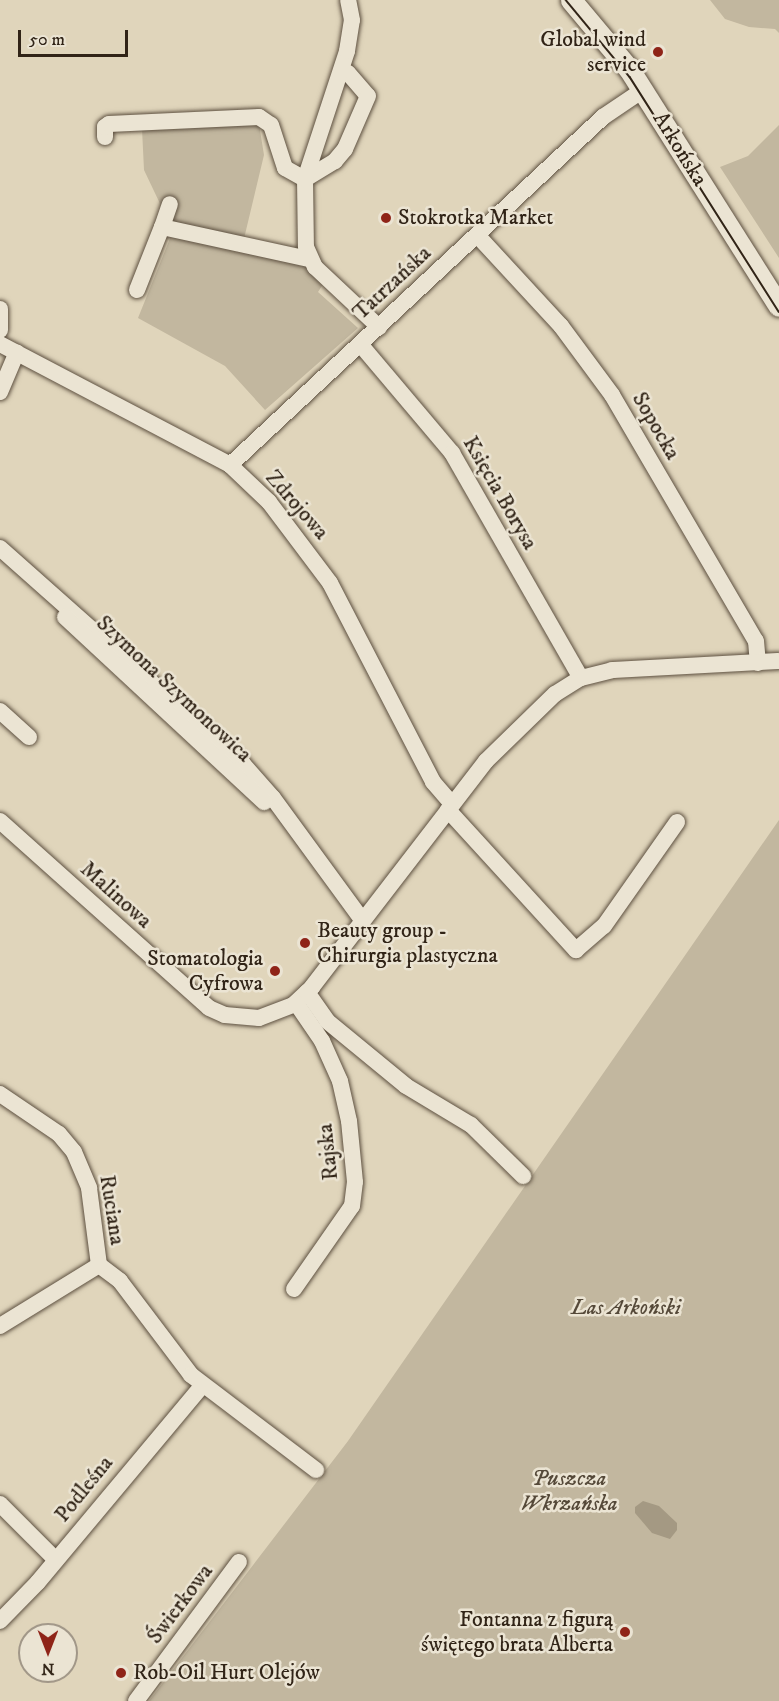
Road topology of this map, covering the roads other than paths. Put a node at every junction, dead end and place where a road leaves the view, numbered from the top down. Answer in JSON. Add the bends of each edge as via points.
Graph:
{"nodes":[{"id":1,"x":348,"y":0,"type":"edge"},
{"id":2,"x":571,"y":0,"type":"edge"},
{"id":3,"x":341,"y":71,"type":"junction"},
{"id":4,"x":643,"y":90,"type":"junction"},
{"id":5,"x":105,"y":137,"type":"dead end"},
{"id":6,"x":305,"y":179,"type":"junction"},
{"id":7,"x":170,"y":204,"type":"dead end"},
{"id":8,"x":162,"y":226,"type":"junction"},
{"id":9,"x":477,"y":235,"type":"junction"},
{"id":10,"x":309,"y":259,"type":"junction"},
{"id":11,"x":137,"y":290,"type":"dead end"},
{"id":12,"x":779,"y":306,"type":"edge"},
{"id":13,"x":0,"y":309,"type":"edge"},
{"id":14,"x":379,"y":327,"type":"junction"},
{"id":15,"x":0,"y":330,"type":"edge"},
{"id":16,"x":0,"y":344,"type":"edge"},
{"id":17,"x":360,"y":345,"type":"junction"},
{"id":18,"x":17,"y":351,"type":"junction"},
{"id":19,"x":0,"y":392,"type":"edge"},
{"id":20,"x":230,"y":465,"type":"junction"},
{"id":21,"x":0,"y":548,"type":"edge"},
{"id":22,"x":779,"y":661,"type":"edge"},
{"id":23,"x":758,"y":663,"type":"junction"},
{"id":24,"x":581,"y":678,"type":"junction"},
{"id":25,"x":0,"y":711,"type":"edge"},
{"id":26,"x":29,"y":737,"type":"dead end"},
{"id":27,"x":450,"y":807,"type":"junction"},
{"id":28,"x":0,"y":820,"type":"edge"},
{"id":29,"x":677,"y":822,"type":"dead end"},
{"id":30,"x":363,"y":921,"type":"junction"},
{"id":31,"x":302,"y":998,"type":"junction"},
{"id":32,"x":0,"y":1094,"type":"edge"},
{"id":33,"x":523,"y":1176,"type":"dead end"},
{"id":34,"x":99,"y":1265,"type":"junction"},
{"id":35,"x":294,"y":1289,"type":"dead end"},
{"id":36,"x":0,"y":1326,"type":"edge"},
{"id":37,"x":202,"y":1385,"type":"junction"},
{"id":38,"x":316,"y":1470,"type":"dead end"},
{"id":39,"x":0,"y":1504,"type":"edge"},
{"id":40,"x":56,"y":1560,"type":"junction"},
{"id":41,"x":239,"y":1562,"type":"dead end"},
{"id":42,"x":0,"y":1620,"type":"edge"},
{"id":43,"x":136,"y":1701,"type":"edge"}],
"edges":[{"from":1,"to":3,"type":"street","via":[[351,31]]},
{"from":2,"to":4,"type":"street","name":"Arkońska","via":[[614,48]]},
{"from":3,"to":6,"type":"street"},
{"from":3,"to":6,"type":"street","via":[[348,73],[368,96],[345,149],[335,161]]},
{"from":4,"to":9,"type":"street","name":"Tatrzańska","via":[[603,117]]},
{"from":4,"to":12,"type":"street","name":"Arkońska"},
{"from":5,"to":6,"type":"street","via":[[109,124],[260,117],[271,124],[285,168]]},
{"from":6,"to":10,"type":"street"},
{"from":7,"to":8,"type":"street"},
{"from":8,"to":10,"type":"street"},
{"from":8,"to":11,"type":"street"},
{"from":9,"to":14,"type":"street","name":"Tatrzańska"},
{"from":9,"to":23,"type":"street","name":"Sopocka","via":[[561,326],[612,395],[756,641]]},
{"from":10,"to":14,"type":"street"},
{"from":13,"to":15,"type":"street"},
{"from":14,"to":17,"type":"street","name":"Tatrzańska"},
{"from":16,"to":18,"type":"street","name":"Zdrojowa"},
{"from":17,"to":20,"type":"street","name":"Tatrzańska"},
{"from":17,"to":24,"type":"street","name":"Księcia Borysa","via":[[452,453]]},
{"from":18,"to":19,"type":"street"},
{"from":18,"to":20,"type":"street","name":"Zdrojowa"},
{"from":20,"to":27,"type":"street","name":"Zdrojowa","via":[[269,502],[330,583],[433,782]]},
{"from":21,"to":30,"type":"street","name":"Szymona Szymonowica","via":[[42,584],[57,608],[104,657],[285,819]]},
{"from":22,"to":23,"type":"street"},
{"from":23,"to":24,"type":"street","via":[[628,669]]},
{"from":24,"to":27,"type":"street","via":[[530,715]]},
{"from":25,"to":26,"type":"street"},
{"from":27,"to":29,"type":"street","name":"Zdrojowa","via":[[576,950],[604,926]]},
{"from":27,"to":30,"type":"street"},
{"from":28,"to":31,"type":"street","name":"Malinowa","via":[[209,1008],[242,1019],[271,1016]]},
{"from":30,"to":31,"type":"street"},
{"from":31,"to":33,"type":"street","via":[[406,1086],[471,1125]]},
{"from":31,"to":35,"type":"street","name":"Rajska","via":[[340,1081],[349,1121],[355,1182],[352,1206]]},
{"from":32,"to":34,"type":"street","name":"Ruciana","via":[[59,1134],[74,1152],[89,1188]]},
{"from":34,"to":36,"type":"street"},
{"from":34,"to":37,"type":"street","via":[[120,1281],[182,1366]]},
{"from":37,"to":38,"type":"street"},
{"from":37,"to":40,"type":"street","name":"Podleśna"},
{"from":39,"to":40,"type":"street"},
{"from":40,"to":42,"type":"street","name":"Podleśna"},
{"from":41,"to":43,"type":"street","name":"Świerkowa"}]}
